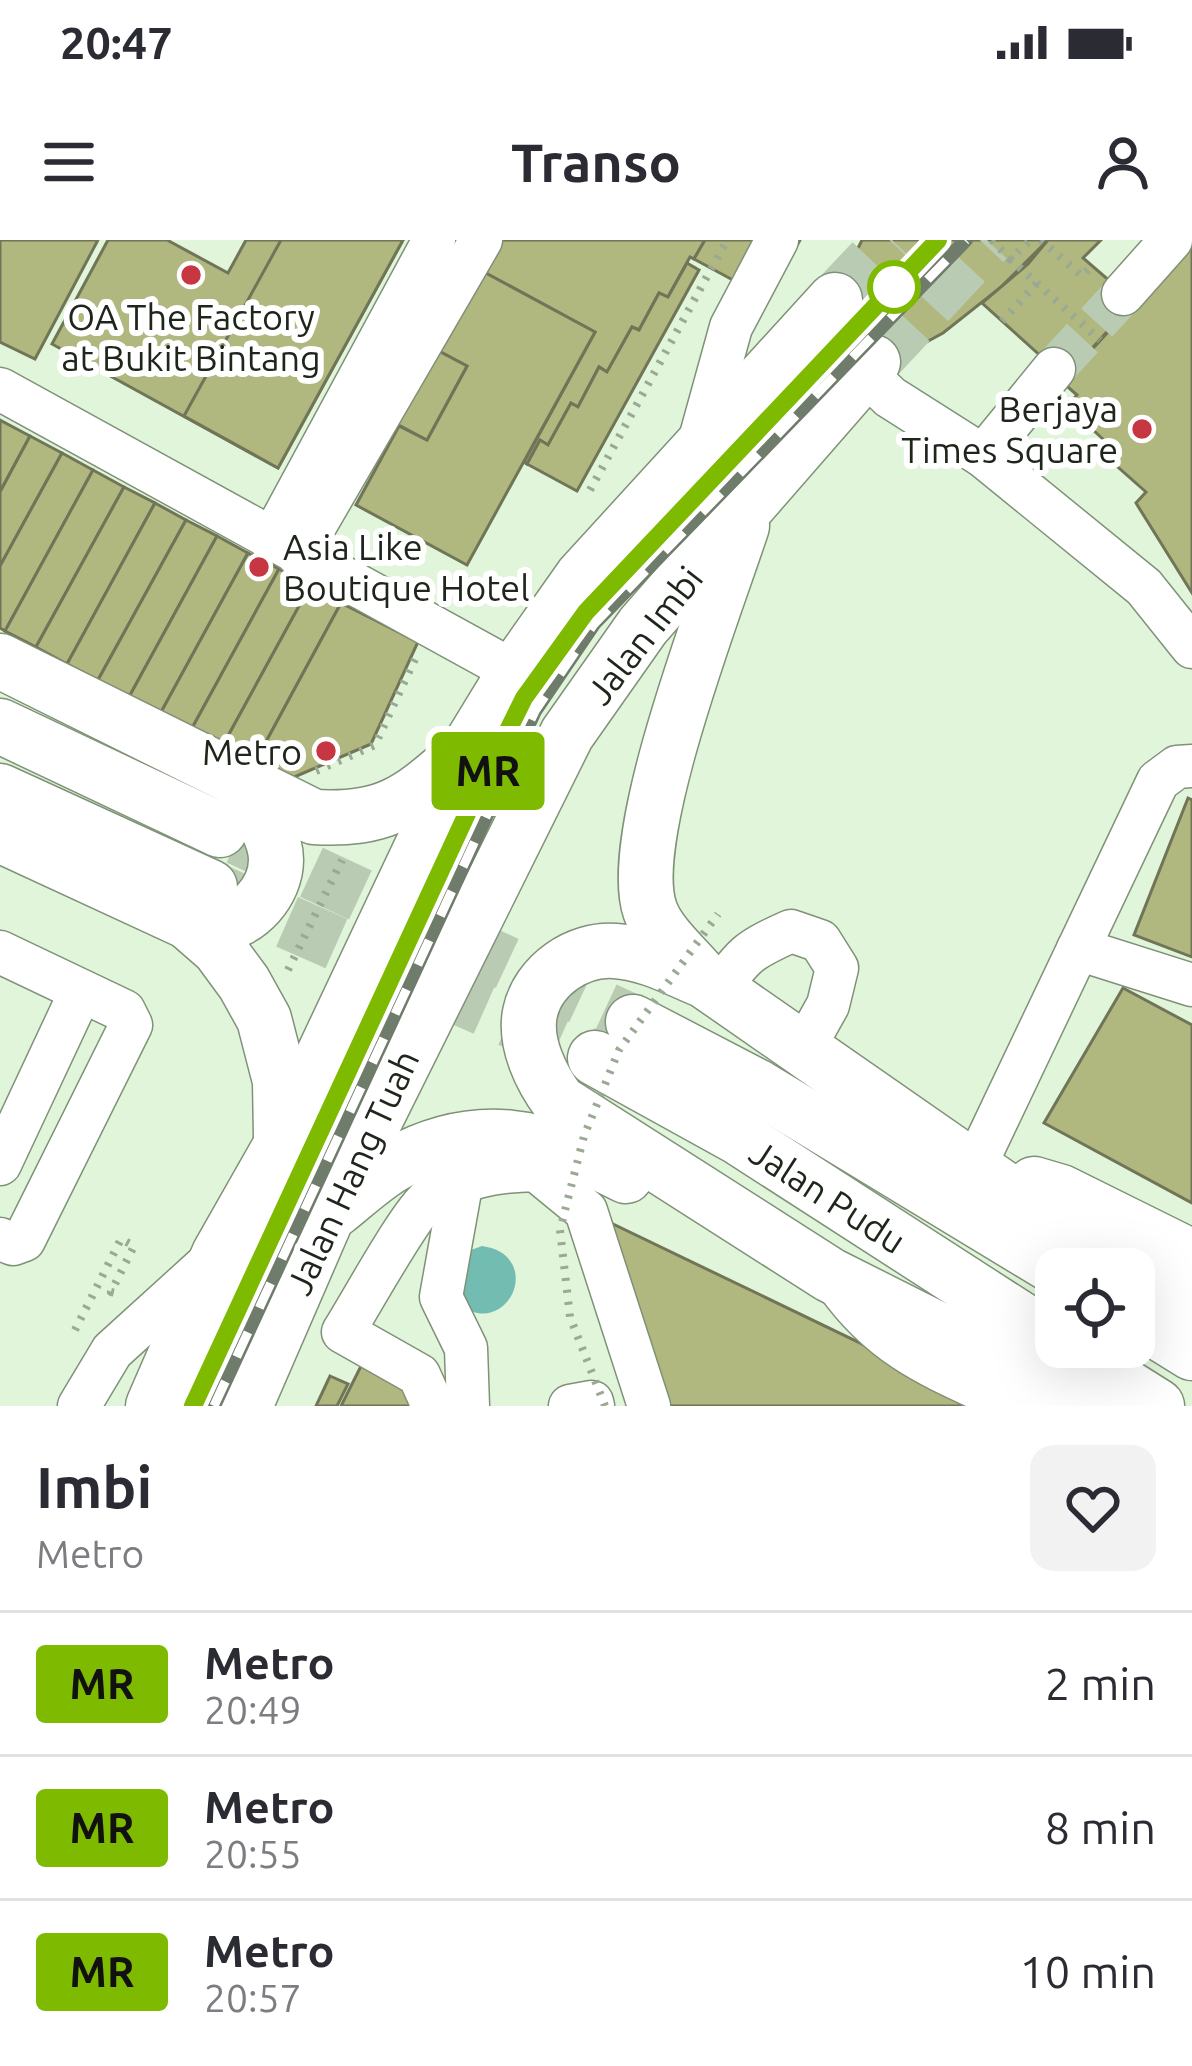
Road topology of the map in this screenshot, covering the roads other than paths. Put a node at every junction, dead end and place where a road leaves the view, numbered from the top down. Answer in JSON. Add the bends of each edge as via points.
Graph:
{"nodes":[{"id":1,"x":434,"y":240,"type":"edge"},
{"id":2,"x":481,"y":240,"type":"edge"},
{"id":3,"x":778,"y":240,"type":"edge"},
{"id":4,"x":1171,"y":240,"type":"edge"},
{"id":5,"x":1108,"y":280,"type":"tunnel mouth"},
{"id":6,"x":836,"y":300,"type":"tunnel mouth"},
{"id":7,"x":869,"y":367,"type":"joint"},
{"id":8,"x":1054,"y":369,"type":"tunnel mouth"},
{"id":9,"x":0,"y":389,"type":"edge"},
{"id":10,"x":697,"y":451,"type":"junction"},
{"id":11,"x":983,"y":456,"type":"junction"},
{"id":12,"x":748,"y":507,"type":"junction"},
{"id":13,"x":285,"y":548,"type":"junction"},
{"id":14,"x":1192,"y":647,"type":"edge"},
{"id":15,"x":0,"y":661,"type":"edge"},
{"id":16,"x":515,"y":672,"type":"junction"},
{"id":17,"x":0,"y":726,"type":"edge"},
{"id":18,"x":468,"y":749,"type":"junction"},
{"id":19,"x":1187,"y":756,"type":"edge"},
{"id":20,"x":0,"y":791,"type":"edge"},
{"id":21,"x":229,"y":806,"type":"junction"},
{"id":22,"x":0,"y":835,"type":"edge"},
{"id":23,"x":199,"y":905,"type":"junction"},
{"id":24,"x":464,"y":941,"type":"joint"},
{"id":25,"x":1078,"y":949,"type":"junction"},
{"id":26,"x":0,"y":952,"type":"edge"},
{"id":27,"x":1192,"y":985,"type":"edge"},
{"id":28,"x":712,"y":986,"type":"junction"},
{"id":29,"x":80,"y":991,"type":"junction"},
{"id":30,"x":804,"y":1048,"type":"junction"},
{"id":31,"x":281,"y":1145,"type":"junction"},
{"id":32,"x":0,"y":1164,"type":"edge"},
{"id":33,"x":975,"y":1166,"type":"junction"},
{"id":34,"x":462,"y":1180,"type":"junction"},
{"id":35,"x":327,"y":1217,"type":"junction"},
{"id":36,"x":0,"y":1238,"type":"edge"},
{"id":37,"x":782,"y":1244,"type":"junction"},
{"id":38,"x":1090,"y":1248,"type":"edge"},
{"id":39,"x":219,"y":1254,"type":"junction"},
{"id":40,"x":1035,"y":1255,"type":"edge"},
{"id":41,"x":1192,"y":1257,"type":"edge"},
{"id":42,"x":830,"y":1275,"type":"junction"},
{"id":43,"x":1155,"y":1288,"type":"edge"},
{"id":44,"x":1192,"y":1306,"type":"edge"},
{"id":45,"x":1035,"y":1329,"type":"edge"},
{"id":46,"x":1155,"y":1330,"type":"edge"},
{"id":47,"x":1192,"y":1353,"type":"edge"},
{"id":48,"x":1097,"y":1368,"type":"edge"},
{"id":49,"x":460,"y":1405,"type":"edge"},
{"id":50,"x":79,"y":1406,"type":"edge"},
{"id":51,"x":153,"y":1406,"type":"edge"},
{"id":52,"x":245,"y":1406,"type":"edge"},
{"id":53,"x":571,"y":1406,"type":"edge"},
{"id":54,"x":593,"y":1406,"type":"edge"},
{"id":55,"x":649,"y":1406,"type":"edge"},
{"id":56,"x":1016,"y":1406,"type":"edge"},
{"id":57,"x":1090,"y":1406,"type":"edge"},
{"id":58,"x":1157,"y":1406,"type":"edge"}],
"edges":[{"from":1,"to":13,"type":"street"},
{"from":2,"to":13,"type":"street"},
{"from":3,"to":10,"type":"street","via":[[730,327]]},
{"from":4,"to":5,"type":"street"},
{"from":6,"to":10,"type":"main road"},
{"from":7,"to":11,"type":"street","via":[[890,397]]},
{"from":7,"to":12,"type":"main road","name":"Jalan Imbi"},
{"from":8,"to":11,"type":"street"},
{"from":9,"to":13,"type":"street"},
{"from":10,"to":16,"type":"main road","via":[[582,577]]},
{"from":11,"to":14,"type":"street","via":[[1144,587]]},
{"from":12,"to":24,"type":"main road","name":"Jalan Imbi","via":[[643,626],[568,734]]},
{"from":12,"to":28,"type":"main road","via":[[664,768],[645,887],[651,914]]},
{"from":13,"to":16,"type":"street"},
{"from":15,"to":21,"type":"main road"},
{"from":16,"to":18,"type":"main road"},
{"from":17,"to":21,"type":"main road"},
{"from":18,"to":21,"type":"main road","via":[[391,811],[314,817]]},
{"from":18,"to":31,"type":"main road","name":"Jalan Hang Tuah"},
{"from":19,"to":25,"type":"street","via":[[1158,782]]},
{"from":20,"to":23,"type":"main road"},
{"from":21,"to":23,"type":"main road","via":[[268,829],[276,859],[269,890],[248,914],[219,926]]},
{"from":22,"to":23,"type":"main road"},
{"from":23,"to":31,"type":"main road","via":[[263,1019],[280,1081]]},
{"from":24,"to":35,"type":"main road","name":"Jalan Hang Tuah"},
{"from":25,"to":27,"type":"street"},
{"from":25,"to":33,"type":"street"},
{"from":26,"to":29,"type":"street"},
{"from":28,"to":30,"type":"main road"},
{"from":28,"to":30,"type":"street","via":[[744,954],[791,931],[820,941],[837,968]]},
{"from":28,"to":37,"type":"main road","via":[[642,956],[583,956],[541,988],[530,1014],[537,1062],[559,1102]]},
{"from":29,"to":32,"type":"street"},
{"from":29,"to":36,"type":"street","via":[[124,1011],[131,1025],[24,1240]]},
{"from":30,"to":33,"type":"main road"},
{"from":31,"to":39,"type":"main road","name":"Jalan Hang Tuah"},
{"from":33,"to":38,"type":"main road"},
{"from":33,"to":41,"type":"main road","via":[[1061,1192]]},
{"from":34,"to":49,"type":"street","via":[[441,1297],[466,1348]]},
{"from":34,"to":49,"type":"street","via":[[425,1202],[343,1333]]},
{"from":34,"to":55,"type":"street","via":[[536,1170],[586,1211]]},
{"from":35,"to":37,"type":"main road","via":[[392,1166],[436,1145],[471,1136],[525,1138],[576,1151]]},
{"from":35,"to":52,"type":"main road","name":"Jalan Hang Tuah"},
{"from":37,"to":42,"type":"main road"},
{"from":39,"to":50,"type":"street","via":[[112,1351]]},
{"from":39,"to":51,"type":"main road","name":"Jalan Hang Tuah"},
{"from":40,"to":45,"type":"main road","name":"Jalan Pudu","via":[[758,1087],[614,1040],[737,1137]]},
{"from":42,"to":56,"type":"street","via":[[897,1349]]},
{"from":42,"to":57,"type":"main road"},
{"from":43,"to":44,"type":"main road"},
{"from":46,"to":47,"type":"main road"},
{"from":48,"to":58,"type":"main road","name":"Jalan Pudu"},
{"from":53,"to":54,"type":"street"}]}
